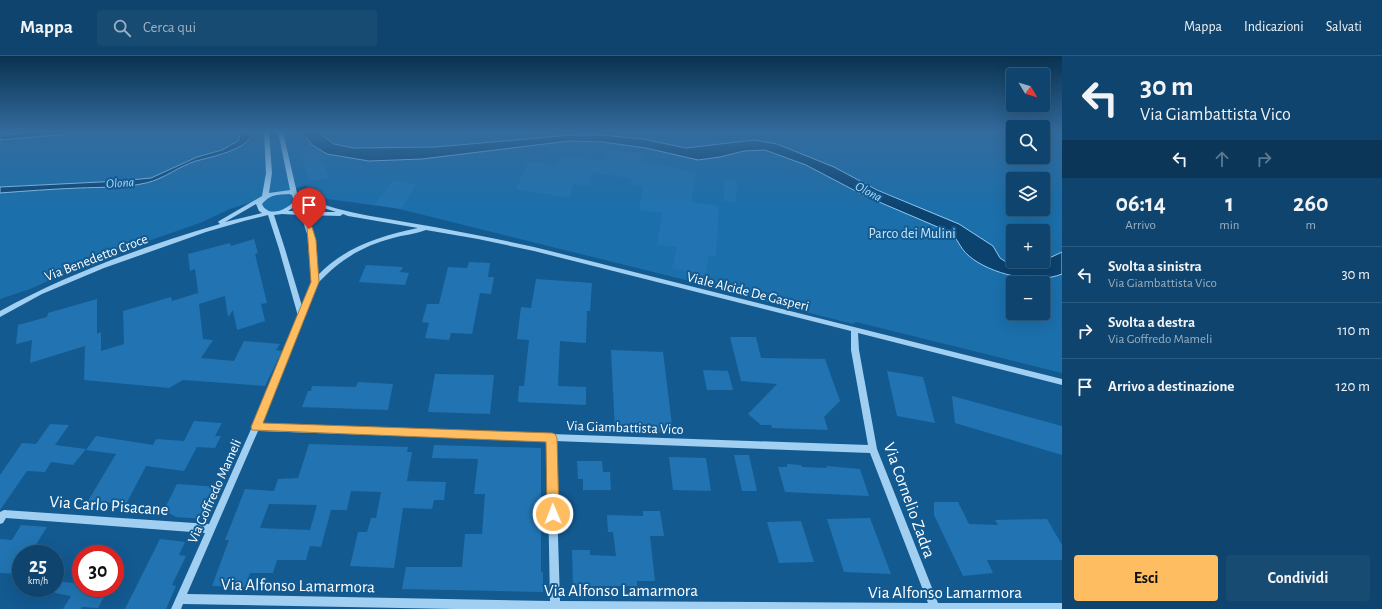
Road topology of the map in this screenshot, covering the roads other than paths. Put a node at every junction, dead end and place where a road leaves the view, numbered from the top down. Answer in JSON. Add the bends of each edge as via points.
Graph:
{"nodes":[{"id":1,"x":268,"y":158,"type":"edge"},
{"id":2,"x":286,"y":158,"type":"edge"},
{"id":3,"x":296,"y":196,"type":"junction"},
{"id":4,"x":265,"y":197,"type":"junction"},
{"id":5,"x":273,"y":213,"type":"junction"},
{"id":6,"x":304,"y":213,"type":"junction"},
{"id":7,"x":348,"y":214,"type":"junction"},
{"id":8,"x":428,"y":228,"type":"junction"},
{"id":9,"x":204,"y":230,"type":"junction"},
{"id":10,"x":315,"y":282,"type":"junction"},
{"id":11,"x":0,"y":314,"type":"edge"},
{"id":12,"x":301,"y":316,"type":"junction"},
{"id":13,"x":854,"y":330,"type":"junction"},
{"id":14,"x":1062,"y":382,"type":"edge"},
{"id":15,"x":256,"y":427,"type":"junction"},
{"id":16,"x":552,"y":438,"type":"junction"},
{"id":17,"x":873,"y":449,"type":"junction"},
{"id":18,"x":2,"y":517,"type":"edge"},
{"id":19,"x":212,"y":529,"type":"junction"},
{"id":20,"x":180,"y":599,"type":"junction"},
{"id":21,"x":555,"y":607,"type":"edge"},
{"id":22,"x":935,"y":608,"type":"junction"},
{"id":23,"x":1062,"y":608,"type":"edge"},
{"id":24,"x":176,"y":609,"type":"edge"}],
"edges":[{"from":1,"to":4,"type":"street","via":[[269,173]]},
{"from":2,"to":3,"type":"street","name":"Via Goffredo Mameli"},
{"from":3,"to":4,"type":"street","name":"Via Benedetto Croce","via":[[284,191]]},
{"from":3,"to":5,"type":"street","via":[[295,205],[289,210]]},
{"from":3,"to":6,"type":"street","name":"Via Goffredo Mameli"},
{"from":3,"to":7,"type":"street"},
{"from":4,"to":5,"type":"street","via":[[261,200],[260,207]]},
{"from":4,"to":9,"type":"street","name":"Via Benedetto Croce"},
{"from":5,"to":6,"type":"street"},
{"from":5,"to":9,"type":"street","name":"Via Benedetto Croce"},
{"from":5,"to":12,"type":"street"},
{"from":6,"to":7,"type":"street"},
{"from":6,"to":10,"type":"street","name":"Via Goffredo Mameli","via":[[312,240]]},
{"from":7,"to":8,"type":"street","name":"Viale Alcide De Gasperi"},
{"from":8,"to":10,"type":"street","name":"Via Goffredo Mameli","via":[[378,238],[354,249],[326,268]]},
{"from":8,"to":13,"type":"street","name":"Viale Alcide De Gasperi","via":[[534,249]]},
{"from":9,"to":11,"type":"street","name":"Via Benedetto Croce","via":[[87,270]]},
{"from":10,"to":12,"type":"street","name":"Via Goffredo Mameli"},
{"from":12,"to":15,"type":"street","name":"Via Goffredo Mameli"},
{"from":13,"to":14,"type":"street","name":"Viale Alcide De Gasperi"},
{"from":13,"to":17,"type":"street","name":"Via Cornelio Zadra","via":[[855,350]]},
{"from":15,"to":16,"type":"street","name":"Via Giambattista Vico"},
{"from":15,"to":19,"type":"street","name":"Via Goffredo Mameli"},
{"from":16,"to":17,"type":"street","name":"Via Giambattista Vico"},
{"from":16,"to":21,"type":"street"},
{"from":17,"to":22,"type":"street","name":"Via Cornelio Zadra"},
{"from":18,"to":19,"type":"street","name":"Via Carlo Pisacane"},
{"from":19,"to":20,"type":"street","name":"Via Goffredo Mameli"},
{"from":20,"to":21,"type":"street","name":"Via Alfonso Lamarmora"},
{"from":20,"to":24,"type":"street","name":"Via Goffredo Mameli"},
{"from":21,"to":22,"type":"street","name":"Via Alfonso Lamarmora"},
{"from":22,"to":23,"type":"street","name":"Via Alfonso Lamarmora"}]}
